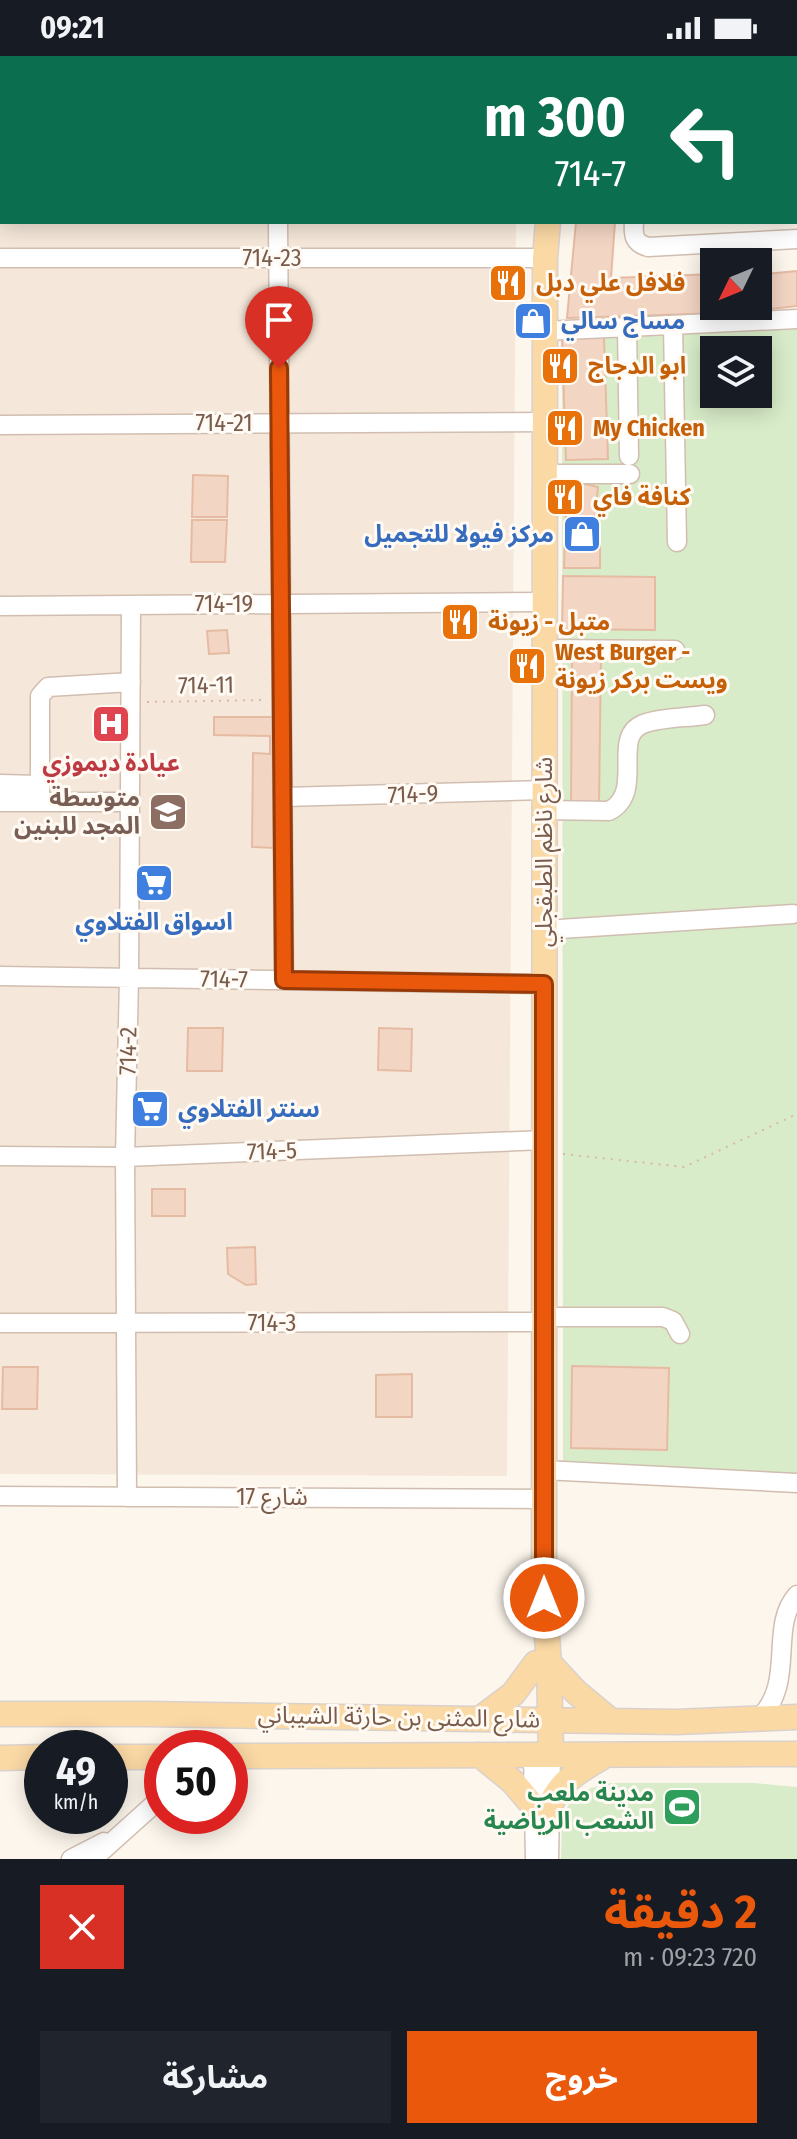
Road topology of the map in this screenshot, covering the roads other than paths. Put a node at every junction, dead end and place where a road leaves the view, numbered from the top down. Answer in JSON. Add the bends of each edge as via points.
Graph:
{"nodes":[{"id":1,"x":278,"y":224,"type":"edge"},
{"id":2,"x":546,"y":224,"type":"edge"},
{"id":3,"x":634,"y":224,"type":"edge"},
{"id":4,"x":797,"y":239,"type":"edge"},
{"id":5,"x":545,"y":254,"type":"junction"},
{"id":6,"x":0,"y":258,"type":"edge"},
{"id":7,"x":279,"y":258,"type":"junction"},
{"id":8,"x":797,"y":319,"type":"edge"},
{"id":9,"x":673,"y":325,"type":"junction"},
{"id":10,"x":627,"y":327,"type":"junction"},
{"id":11,"x":545,"y":331,"type":"junction"},
{"id":12,"x":544,"y":422,"type":"junction"},
{"id":13,"x":280,"y":423,"type":"junction"},
{"id":14,"x":0,"y":425,"type":"edge"},
{"id":15,"x":545,"y":474,"type":"junction"},
{"id":16,"x":677,"y":542,"type":"dead end"},
{"id":17,"x":544,"y":602,"type":"junction"},
{"id":18,"x":282,"y":604,"type":"junction"},
{"id":19,"x":131,"y":605,"type":"junction"},
{"id":20,"x":0,"y":606,"type":"edge"},
{"id":21,"x":545,"y":649,"type":"junction"},
{"id":22,"x":675,"y":650,"type":"dead end"},
{"id":23,"x":131,"y":682,"type":"junction"},
{"id":24,"x":705,"y":715,"type":"dead end"},
{"id":25,"x":0,"y":784,"type":"edge"},
{"id":26,"x":40,"y":793,"type":"junction"},
{"id":27,"x":283,"y":797,"type":"junction"},
{"id":28,"x":544,"y":800,"type":"junction"},
{"id":29,"x":0,"y":802,"type":"edge"},
{"id":30,"x":130,"y":802,"type":"junction"},
{"id":31,"x":793,"y":914,"type":"dead end"},
{"id":32,"x":544,"y":930,"type":"junction"},
{"id":33,"x":0,"y":976,"type":"edge"},
{"id":34,"x":129,"y":978,"type":"junction"},
{"id":35,"x":284,"y":980,"type":"junction"},
{"id":36,"x":544,"y":984,"type":"junction"},
{"id":37,"x":544,"y":1146,"type":"junction"},
{"id":38,"x":0,"y":1156,"type":"edge"},
{"id":39,"x":125,"y":1157,"type":"junction"},
{"id":40,"x":544,"y":1320,"type":"junction"},
{"id":41,"x":0,"y":1323,"type":"edge"},
{"id":42,"x":128,"y":1323,"type":"junction"},
{"id":43,"x":680,"y":1334,"type":"dead end"},
{"id":44,"x":544,"y":1470,"type":"junction"},
{"id":45,"x":797,"y":1483,"type":"edge"},
{"id":46,"x":0,"y":1496,"type":"edge"},
{"id":47,"x":127,"y":1497,"type":"junction"},
{"id":48,"x":544,"y":1499,"type":"junction"},
{"id":49,"x":796,"y":1596,"type":"edge"},
{"id":50,"x":793,"y":1642,"type":"edge"},
{"id":51,"x":543,"y":1663,"type":"junction"},
{"id":52,"x":0,"y":1714,"type":"edge"},
{"id":53,"x":797,"y":1717,"type":"edge"},
{"id":54,"x":481,"y":1718,"type":"junction"},
{"id":55,"x":542,"y":1719,"type":"junction"},
{"id":56,"x":758,"y":1719,"type":"junction"},
{"id":57,"x":611,"y":1721,"type":"junction"},
{"id":58,"x":542,"y":1754,"type":"junction"},
{"id":59,"x":608,"y":1754,"type":"junction"},
{"id":60,"x":797,"y":1754,"type":"edge"},
{"id":61,"x":480,"y":1755,"type":"junction"},
{"id":62,"x":24,"y":1757,"type":"edge"},
{"id":63,"x":0,"y":1758,"type":"edge"},
{"id":64,"x":248,"y":1759,"type":"edge"},
{"id":65,"x":542,"y":1809,"type":"junction"},
{"id":66,"x":144,"y":1812,"type":"edge"},
{"id":67,"x":116,"y":1836,"type":"junction"},
{"id":68,"x":71,"y":1859,"type":"edge"},
{"id":69,"x":93,"y":1859,"type":"edge"},
{"id":70,"x":535,"y":1859,"type":"edge"},
{"id":71,"x":549,"y":1859,"type":"edge"}],
"edges":[{"from":1,"to":7,"type":"street"},
{"from":2,"to":5,"type":"main road","name":"شارع ناظم الطبقجلي"},
{"from":3,"to":4,"type":"street","via":[[635,239],[648,247]]},
{"from":5,"to":7,"type":"street","name":"714-23"},
{"from":5,"to":11,"type":"main road","name":"شارع ناظم الطبقجلي"},
{"from":6,"to":7,"type":"street","name":"714-23"},
{"from":7,"to":13,"type":"street"},
{"from":8,"to":9,"type":"street"},
{"from":9,"to":10,"type":"street"},
{"from":9,"to":16,"type":"street"},
{"from":10,"to":11,"type":"street"},
{"from":10,"to":15,"type":"street","via":[[629,465]]},
{"from":11,"to":12,"type":"main road","name":"شارع ناظم الطبقجلي"},
{"from":12,"to":13,"type":"street","name":"714-21"},
{"from":12,"to":15,"type":"main road","name":"شارع ناظم الطبقجلي"},
{"from":13,"to":14,"type":"street","name":"714-21"},
{"from":13,"to":18,"type":"street"},
{"from":15,"to":17,"type":"main road","name":"شارع ناظم الطبقجلي"},
{"from":17,"to":18,"type":"street","name":"714-19"},
{"from":17,"to":21,"type":"main road","name":"شارع ناظم الطبقجلي"},
{"from":18,"to":19,"type":"street","name":"714-19"},
{"from":18,"to":27,"type":"street"},
{"from":19,"to":20,"type":"street","name":"714-19"},
{"from":19,"to":23,"type":"street","name":"714-2"},
{"from":21,"to":22,"type":"street"},
{"from":21,"to":28,"type":"main road","name":"شارع ناظم الطبقجلي"},
{"from":23,"to":26,"type":"street","via":[[43,691]]},
{"from":23,"to":30,"type":"street","name":"714-2"},
{"from":24,"to":28,"type":"street","name":"714-9","via":[[641,725],[633,732],[627,743],[625,796],[615,808]]},
{"from":25,"to":26,"type":"street"},
{"from":26,"to":29,"type":"street"},
{"from":26,"to":30,"type":"street"},
{"from":27,"to":28,"type":"street","name":"714-9"},
{"from":27,"to":35,"type":"street"},
{"from":28,"to":32,"type":"main road","name":"شارع ناظم الطبقجلي"},
{"from":30,"to":34,"type":"street","name":"714-2"},
{"from":31,"to":32,"type":"street"},
{"from":32,"to":36,"type":"main road","name":"شارع ناظم الطبقجلي"},
{"from":33,"to":34,"type":"street","name":"714-7"},
{"from":34,"to":35,"type":"street","name":"714-7"},
{"from":34,"to":39,"type":"street","name":"714-2"},
{"from":35,"to":36,"type":"street","name":"714-7"},
{"from":36,"to":37,"type":"main road","name":"شارع ناظم الطبقجلي"},
{"from":37,"to":39,"type":"street","name":"714-5"},
{"from":37,"to":40,"type":"main road","name":"شارع ناظم الطبقجلي"},
{"from":38,"to":39,"type":"street","name":"714-5"},
{"from":39,"to":42,"type":"street","name":"714-2"},
{"from":40,"to":42,"type":"street","name":"714-3"},
{"from":40,"to":43,"type":"street","name":"714-3","via":[[663,1317],[673,1321]]},
{"from":40,"to":44,"type":"main road","name":"شارع ناظم الطبقجلي"},
{"from":41,"to":42,"type":"street","name":"714-3"},
{"from":42,"to":47,"type":"street","name":"714-2"},
{"from":44,"to":45,"type":"street"},
{"from":44,"to":48,"type":"main road","name":"شارع ناظم الطبقجلي"},
{"from":46,"to":47,"type":"street","name":"شارع 17"},
{"from":47,"to":48,"type":"street","name":"شارع 17"},
{"from":48,"to":51,"type":"main road","name":"شارع ناظم الطبقجلي"},
{"from":49,"to":50,"type":"street","via":[[789,1606]]},
{"from":50,"to":56,"type":"street","via":[[785,1692]]},
{"from":51,"to":54,"type":"main road"},
{"from":51,"to":55,"type":"main road","name":"شارع ناظم الطبقجلي"},
{"from":51,"to":57,"type":"main road"},
{"from":52,"to":54,"type":"main road","name":"شارع المثنى بن حارثة الشيباني"},
{"from":53,"to":56,"type":"main road","name":"شارع المثنى بن حارثة الشيباني"},
{"from":54,"to":55,"type":"main road","name":"شارع المثنى بن حارثة الشيباني"},
{"from":55,"to":57,"type":"main road","name":"شارع المثنى بن حارثة الشيباني"},
{"from":55,"to":58,"type":"main road","name":"شارع ناظم الطبقجلي"},
{"from":56,"to":57,"type":"main road","name":"شارع المثنى بن حارثة الشيباني"},
{"from":58,"to":59,"type":"main road","name":"شارع المثنى بن حارثة الشيباني"},
{"from":58,"to":61,"type":"main road","name":"شارع المثنى بن حارثة الشيباني"},
{"from":58,"to":65,"type":"street"},
{"from":59,"to":60,"type":"main road","name":"شارع المثنى بن حارثة الشيباني"},
{"from":59,"to":65,"type":"main road","via":[[567,1780]]},
{"from":61,"to":64,"type":"main road","name":"شارع المثنى بن حارثة الشيباني"},
{"from":61,"to":65,"type":"main road"},
{"from":62,"to":63,"type":"main road"},
{"from":65,"to":70,"type":"street"},
{"from":65,"to":71,"type":"street"},
{"from":66,"to":67,"type":"street"},
{"from":67,"to":68,"type":"street"},
{"from":67,"to":69,"type":"street"}]}
